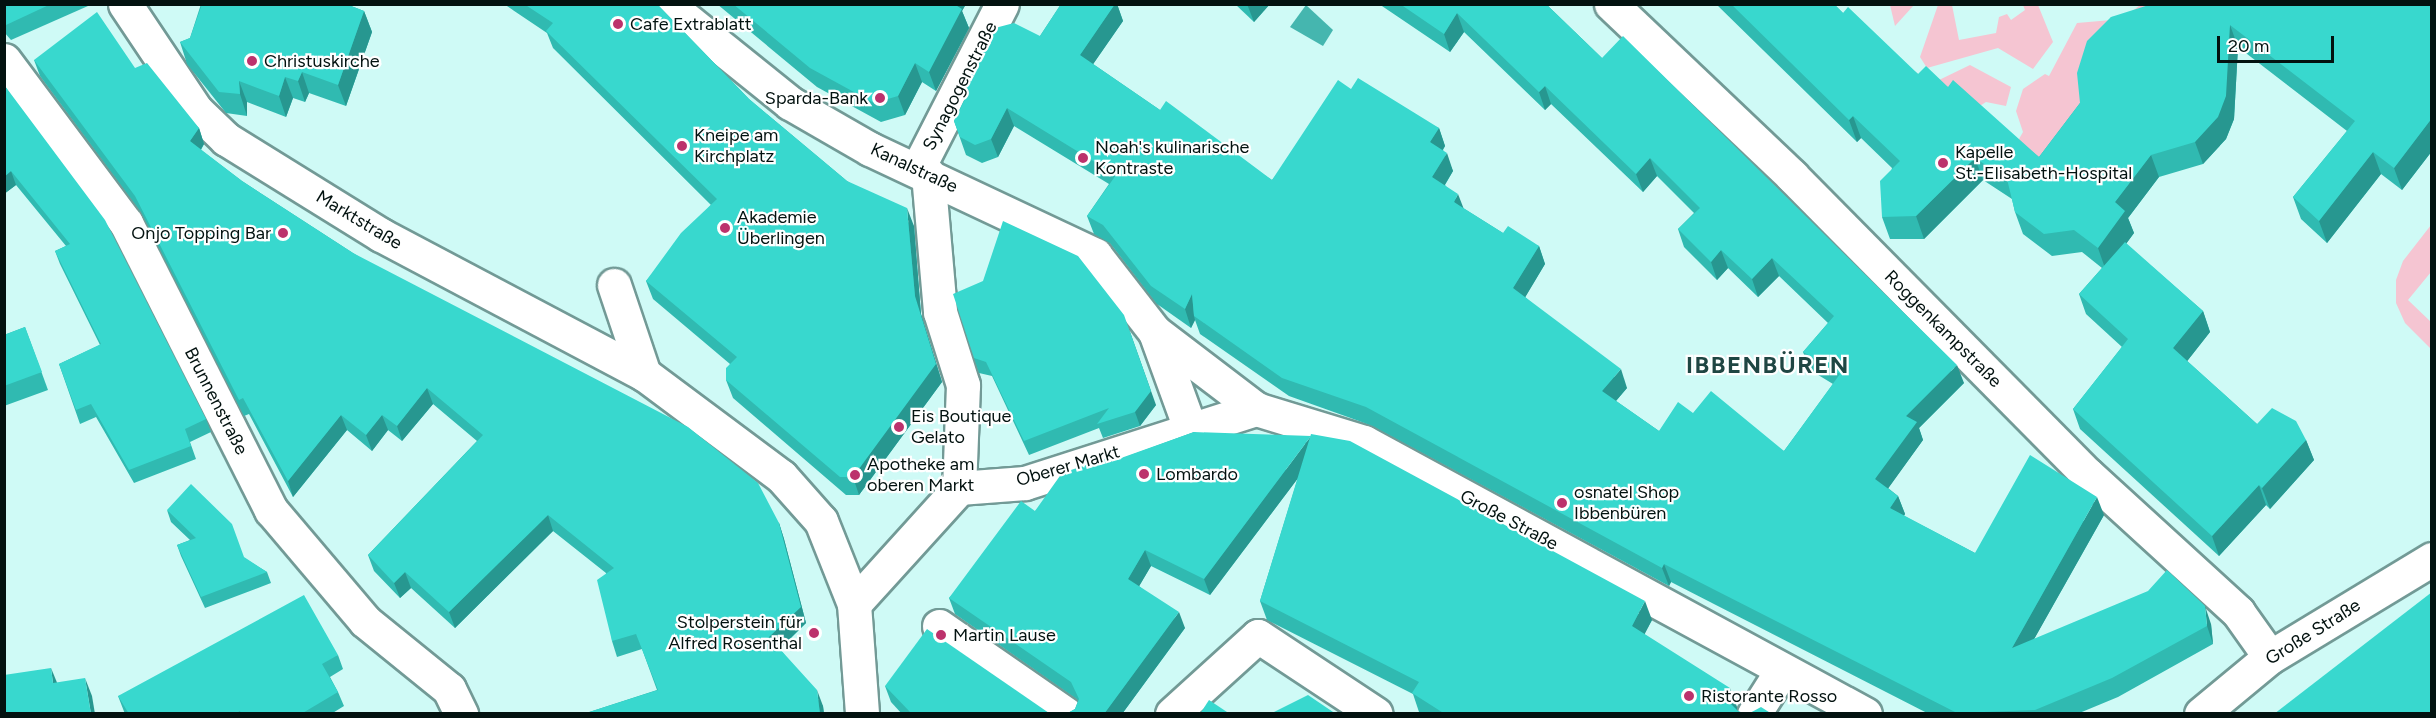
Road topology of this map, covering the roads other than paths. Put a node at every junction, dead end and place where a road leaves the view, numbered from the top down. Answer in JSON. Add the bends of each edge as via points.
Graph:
{"nodes":[{"id":1,"x":125,"y":4,"type":"edge"},
{"id":2,"x":667,"y":4,"type":"edge"},
{"id":3,"x":1002,"y":4,"type":"edge"},
{"id":4,"x":1611,"y":4,"type":"edge"},
{"id":5,"x":7,"y":68,"type":"edge"},
{"id":6,"x":923,"y":171,"type":"junction"},
{"id":7,"x":614,"y":285,"type":"dead end"},
{"id":8,"x":1150,"y":325,"type":"junction"},
{"id":9,"x":644,"y":374,"type":"junction"},
{"id":10,"x":1256,"y":409,"type":"junction"},
{"id":11,"x":1190,"y":428,"type":"junction"},
{"id":12,"x":959,"y":488,"type":"junction"},
{"id":13,"x":2432,"y":559,"type":"edge"},
{"id":14,"x":854,"y":604,"type":"junction"},
{"id":15,"x":939,"y":626,"type":"dead end"},
{"id":16,"x":2270,"y":657,"type":"junction"},
{"id":17,"x":1782,"y":670,"type":"junction"},
{"id":18,"x":461,"y":714,"type":"edge"},
{"id":19,"x":862,"y":714,"type":"edge"},
{"id":20,"x":1066,"y":714,"type":"edge"},
{"id":21,"x":1172,"y":714,"type":"edge"},
{"id":22,"x":1376,"y":714,"type":"edge"},
{"id":23,"x":1754,"y":714,"type":"edge"},
{"id":24,"x":1865,"y":714,"type":"edge"},
{"id":25,"x":2201,"y":714,"type":"edge"}],
"edges":[{"from":1,"to":9,"type":"street","name":"Marktstraße","via":[[196,110],[226,139],[381,235]]},
{"from":2,"to":6,"type":"street","name":"Kanalstraße","via":[[790,103],[870,149]]},
{"from":3,"to":6,"type":"street","name":"Synagogenstraße"},
{"from":4,"to":16,"type":"street","name":"Roggenkampstraße","via":[[1800,184],[2087,474],[2238,612]]},
{"from":5,"to":18,"type":"street","name":"Brunnenstraße","via":[[126,223],[271,510],[365,621],[449,689]]},
{"from":6,"to":8,"type":"street","name":"Kanalstraße","via":[[1095,255]]},
{"from":6,"to":12,"type":"street","name":"Synagogenstraße","via":[[940,312],[963,385]]},
{"from":7,"to":9,"type":"street"},
{"from":8,"to":10,"type":"street","name":"Große Straße"},
{"from":8,"to":11,"type":"street"},
{"from":9,"to":14,"type":"street","name":"Marktstraße","via":[[781,476],[821,521]]},
{"from":10,"to":11,"type":"street","name":"Oberer Markt"},
{"from":10,"to":17,"type":"street","name":"Große Straße","via":[[1364,442]]},
{"from":11,"to":12,"type":"street","name":"Oberer Markt","via":[[1024,483]]},
{"from":12,"to":14,"type":"street"},
{"from":13,"to":16,"type":"street","name":"Große Straße"},
{"from":14,"to":19,"type":"street"},
{"from":15,"to":20,"type":"street"},
{"from":16,"to":25,"type":"street","name":"Große Straße"},
{"from":17,"to":23,"type":"street"},
{"from":17,"to":24,"type":"street","name":"Große Straße"},
{"from":21,"to":22,"type":"street","via":[[1258,636]]}]}
